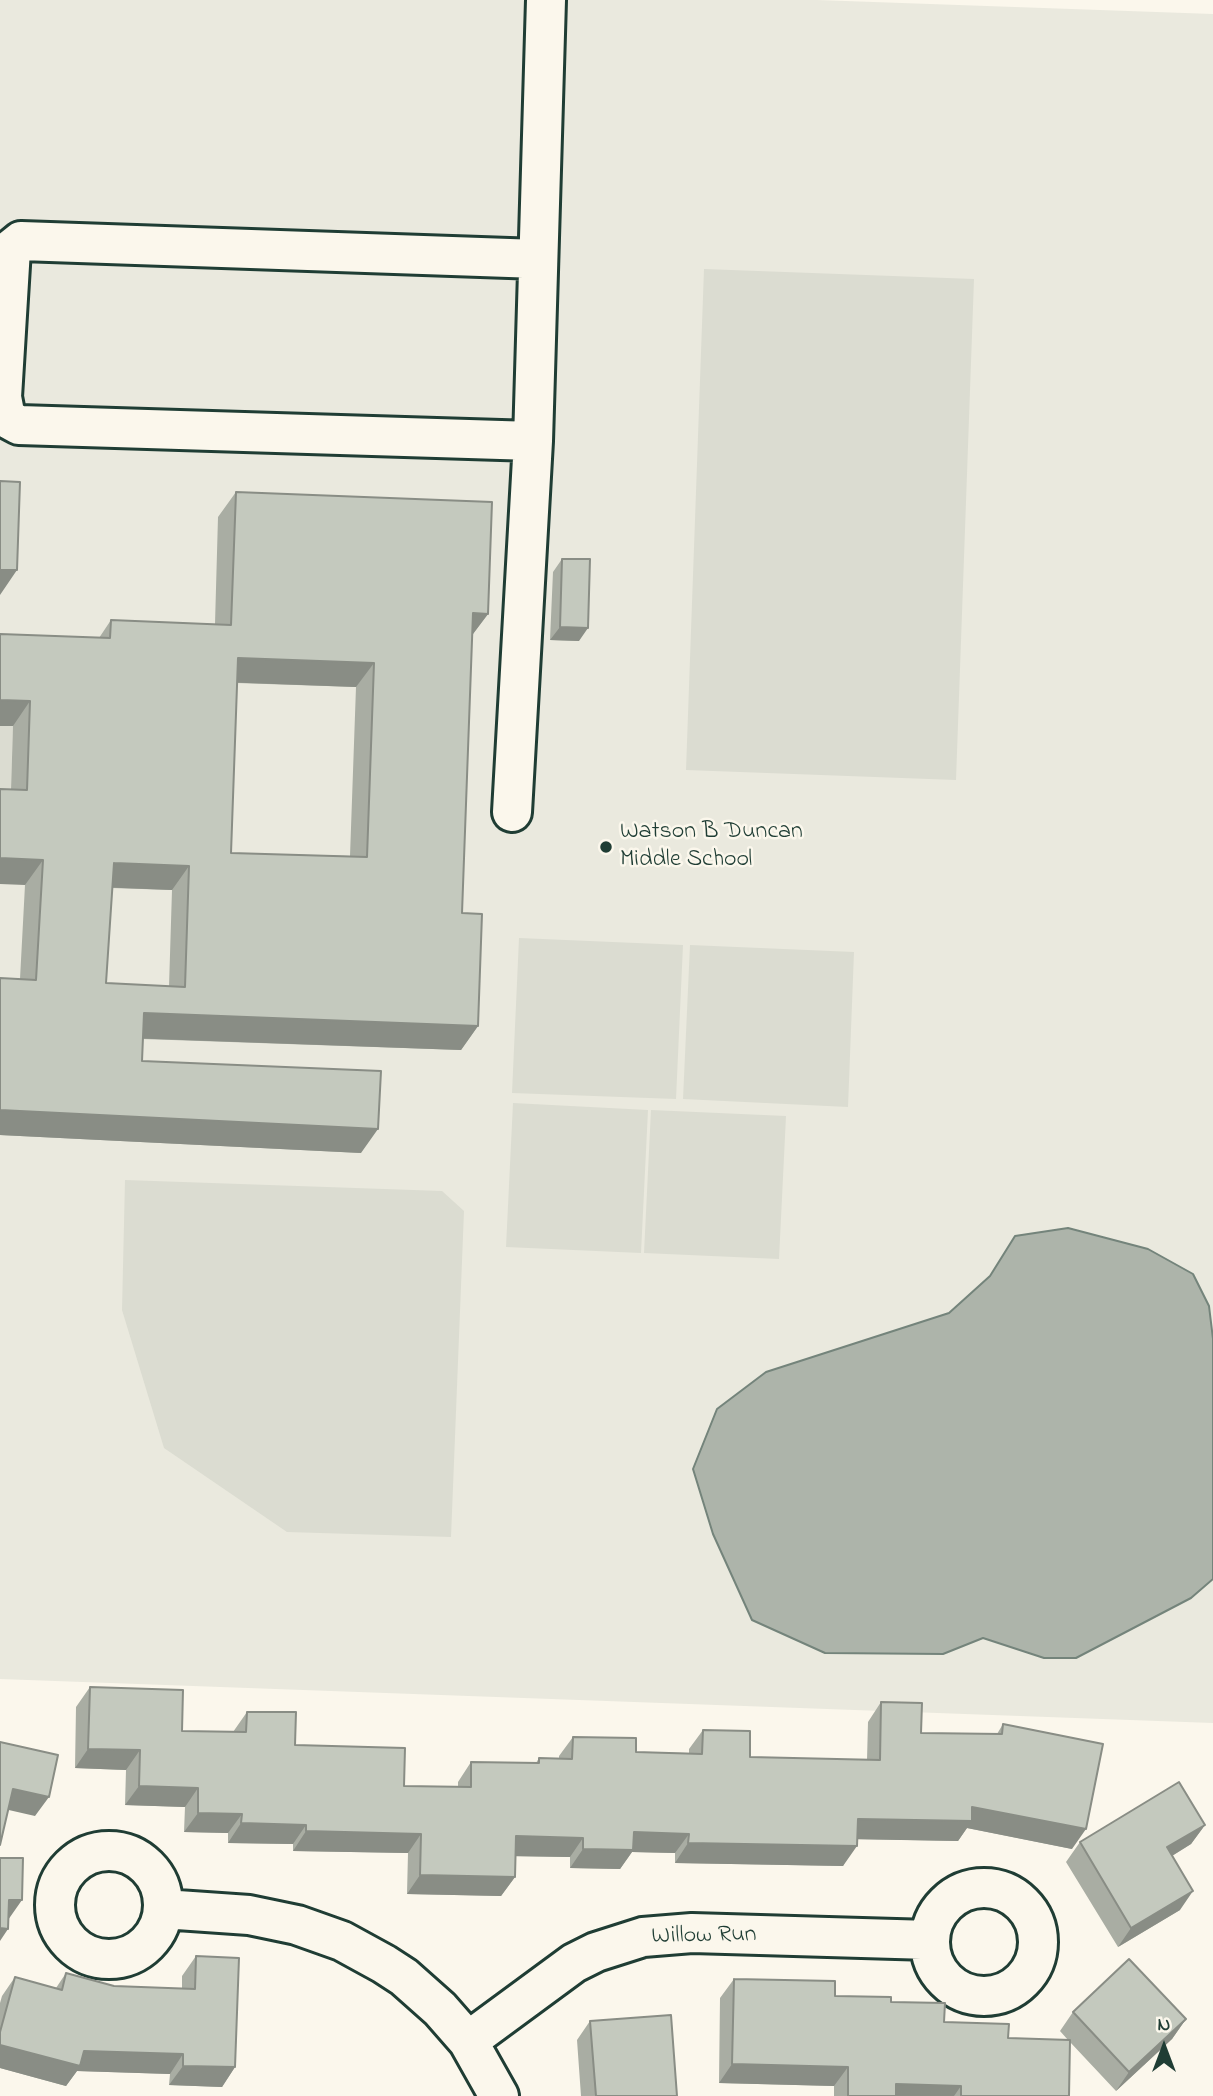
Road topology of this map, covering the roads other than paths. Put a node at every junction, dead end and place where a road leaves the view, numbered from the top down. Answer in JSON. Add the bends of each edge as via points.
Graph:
{"nodes":[{"id":1,"x":546,"y":0,"type":"edge"},
{"id":2,"x":538,"y":259,"type":"junction"},
{"id":3,"x":533,"y":441,"type":"junction"},
{"id":4,"x":512,"y":812,"type":"dead end"},
{"id":5,"x":163,"y":1909,"type":"dead end"},
{"id":6,"x":930,"y":1940,"type":"dead end"},
{"id":7,"x":468,"y":2041,"type":"junction"},
{"id":8,"x":499,"y":2096,"type":"edge"}],
"edges":[{"from":1,"to":2,"type":"street"},
{"from":2,"to":3,"type":"street"},
{"from":2,"to":3,"type":"street","via":[[21,241],[12,249],[2,397],[6,418],[19,425]]},
{"from":3,"to":4,"type":"street"},
{"from":5,"to":7,"type":"street","via":[[250,1915],[342,1941],[404,1977]]},
{"from":6,"to":7,"type":"street","name":"Willow Run","via":[[692,1933],[643,1937],[574,1963]]},
{"from":7,"to":8,"type":"street"}]}
